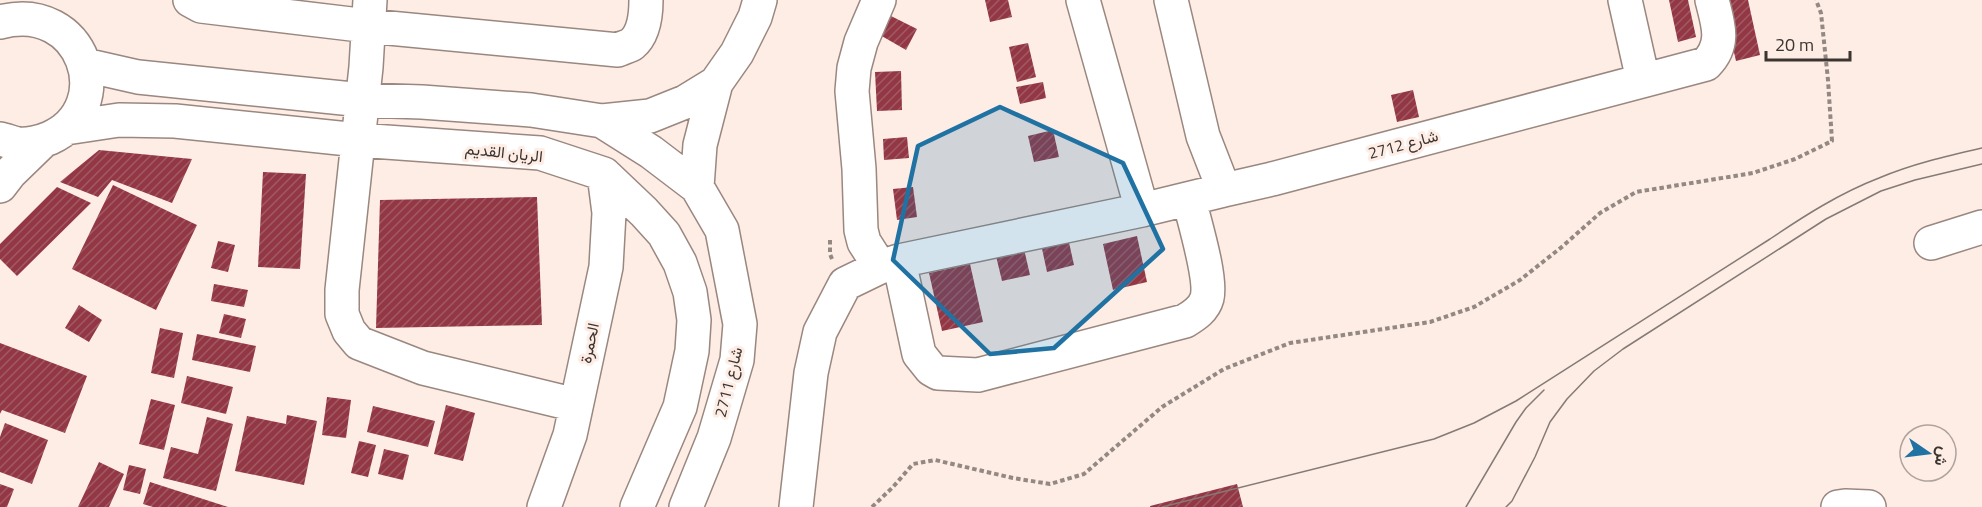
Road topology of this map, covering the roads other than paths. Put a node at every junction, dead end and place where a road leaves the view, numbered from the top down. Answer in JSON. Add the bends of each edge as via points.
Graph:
{"nodes":[{"id":1,"x":190,"y":0,"type":"edge"},
{"id":2,"x":646,"y":0,"type":"edge"},
{"id":3,"x":760,"y":0,"type":"edge"},
{"id":4,"x":879,"y":0,"type":"edge"},
{"id":5,"x":1083,"y":0,"type":"edge"},
{"id":6,"x":1171,"y":0,"type":"edge"},
{"id":7,"x":1625,"y":0,"type":"edge"},
{"id":8,"x":1712,"y":0,"type":"edge"},
{"id":9,"x":369,"y":13,"type":"edge"},
{"id":10,"x":53,"y":14,"type":"edge"},
{"id":11,"x":0,"y":22,"type":"edge"},
{"id":12,"x":85,"y":65,"type":"junction"},
{"id":13,"x":1643,"y":80,"type":"junction"},
{"id":14,"x":716,"y":83,"type":"junction"},
{"id":15,"x":362,"y":100,"type":"junction"},
{"id":16,"x":602,"y":121,"type":"junction"},
{"id":17,"x":54,"y":134,"type":"junction"},
{"id":18,"x":0,"y":139,"type":"edge"},
{"id":19,"x":358,"y":140,"type":"junction"},
{"id":20,"x":604,"y":174,"type":"junction"},
{"id":21,"x":0,"y":186,"type":"edge"},
{"id":22,"x":698,"y":187,"type":"junction"},
{"id":23,"x":1224,"y":190,"type":"junction"},
{"id":24,"x":1189,"y":199,"type":"junction"},
{"id":25,"x":1142,"y":210,"type":"junction"},
{"id":26,"x":1982,"y":227,"type":"edge"},
{"id":27,"x":1931,"y":243,"type":"dead end"},
{"id":28,"x":889,"y":264,"type":"junction"},
{"id":29,"x":576,"y":405,"type":"junction"},
{"id":30,"x":544,"y":507,"type":"edge"},
{"id":31,"x":637,"y":507,"type":"edge"},
{"id":32,"x":686,"y":507,"type":"edge"},
{"id":33,"x":796,"y":507,"type":"edge"},
{"id":34,"x":1838,"y":507,"type":"edge"},
{"id":35,"x":1869,"y":507,"type":"edge"}],
"edges":[{"from":1,"to":9,"type":"street","via":[[201,6]]},
{"from":2,"to":9,"type":"street","via":[[641,30],[632,44],[618,50]]},
{"from":3,"to":14,"type":"street","via":[[737,53]]},
{"from":4,"to":28,"type":"street","via":[[861,42],[852,91],[861,230],[864,242]]},
{"from":5,"to":25,"type":"street"},
{"from":6,"to":23,"type":"street","via":[[1203,136]]},
{"from":7,"to":13,"type":"street"},
{"from":8,"to":13,"type":"street","name":"شارع 2712","via":[[1720,32],[1712,58],[1706,64]]},
{"from":9,"to":15,"type":"street"},
{"from":10,"to":11,"type":"street","via":[[40,20],[20,17]]},
{"from":10,"to":12,"type":"street"},
{"from":12,"to":15,"type":"street","via":[[138,77]]},
{"from":12,"to":17,"type":"street","via":[[87,82],[77,115]]},
{"from":13,"to":23,"type":"street","name":"شارع 2712"},
{"from":14,"to":16,"type":"street","via":[[685,102],[650,116]]},
{"from":14,"to":22,"type":"street","via":[[700,145]]},
{"from":15,"to":16,"type":"street","via":[[531,110]]},
{"from":15,"to":19,"type":"street"},
{"from":16,"to":22,"type":"street"},
{"from":17,"to":18,"type":"street","name":"الريان القديم","via":[[19,144]]},
{"from":17,"to":19,"type":"street","name":"الريان القديم","via":[[119,120],[175,121]]},
{"from":17,"to":21,"type":"street"},
{"from":19,"to":20,"type":"street","name":"الريان القديم","via":[[540,153]]},
{"from":19,"to":29,"type":"street","via":[[342,290],[342,314],[349,331],[359,343],[423,368]]},
{"from":20,"to":29,"type":"street","name":"الحمرة","via":[[609,213],[606,267]]},
{"from":20,"to":31,"type":"street","name":"الريان القديم","via":[[664,234],[680,263],[694,320],[680,407]]},
{"from":22,"to":32,"type":"street","name":"شارع 2711","via":[[722,230],[740,324],[737,360],[714,438]]},
{"from":23,"to":24,"type":"street","name":"شارع 2712"},
{"from":24,"to":25,"type":"street","name":"شارع 2712"},
{"from":24,"to":28,"type":"street","via":[[1205,268],[1207,297],[1199,313],[1185,321],[978,375],[938,373],[931,369],[919,354]]},
{"from":25,"to":28,"type":"street","name":"شارع 2712"},
{"from":26,"to":27,"type":"street"},
{"from":28,"to":33,"type":"street","name":"شارع 2712","via":[[845,284],[820,332],[811,373]]},
{"from":29,"to":30,"type":"street","name":"الحمرة","via":[[570,435]]},
{"from":34,"to":35,"type":"street"}]}
